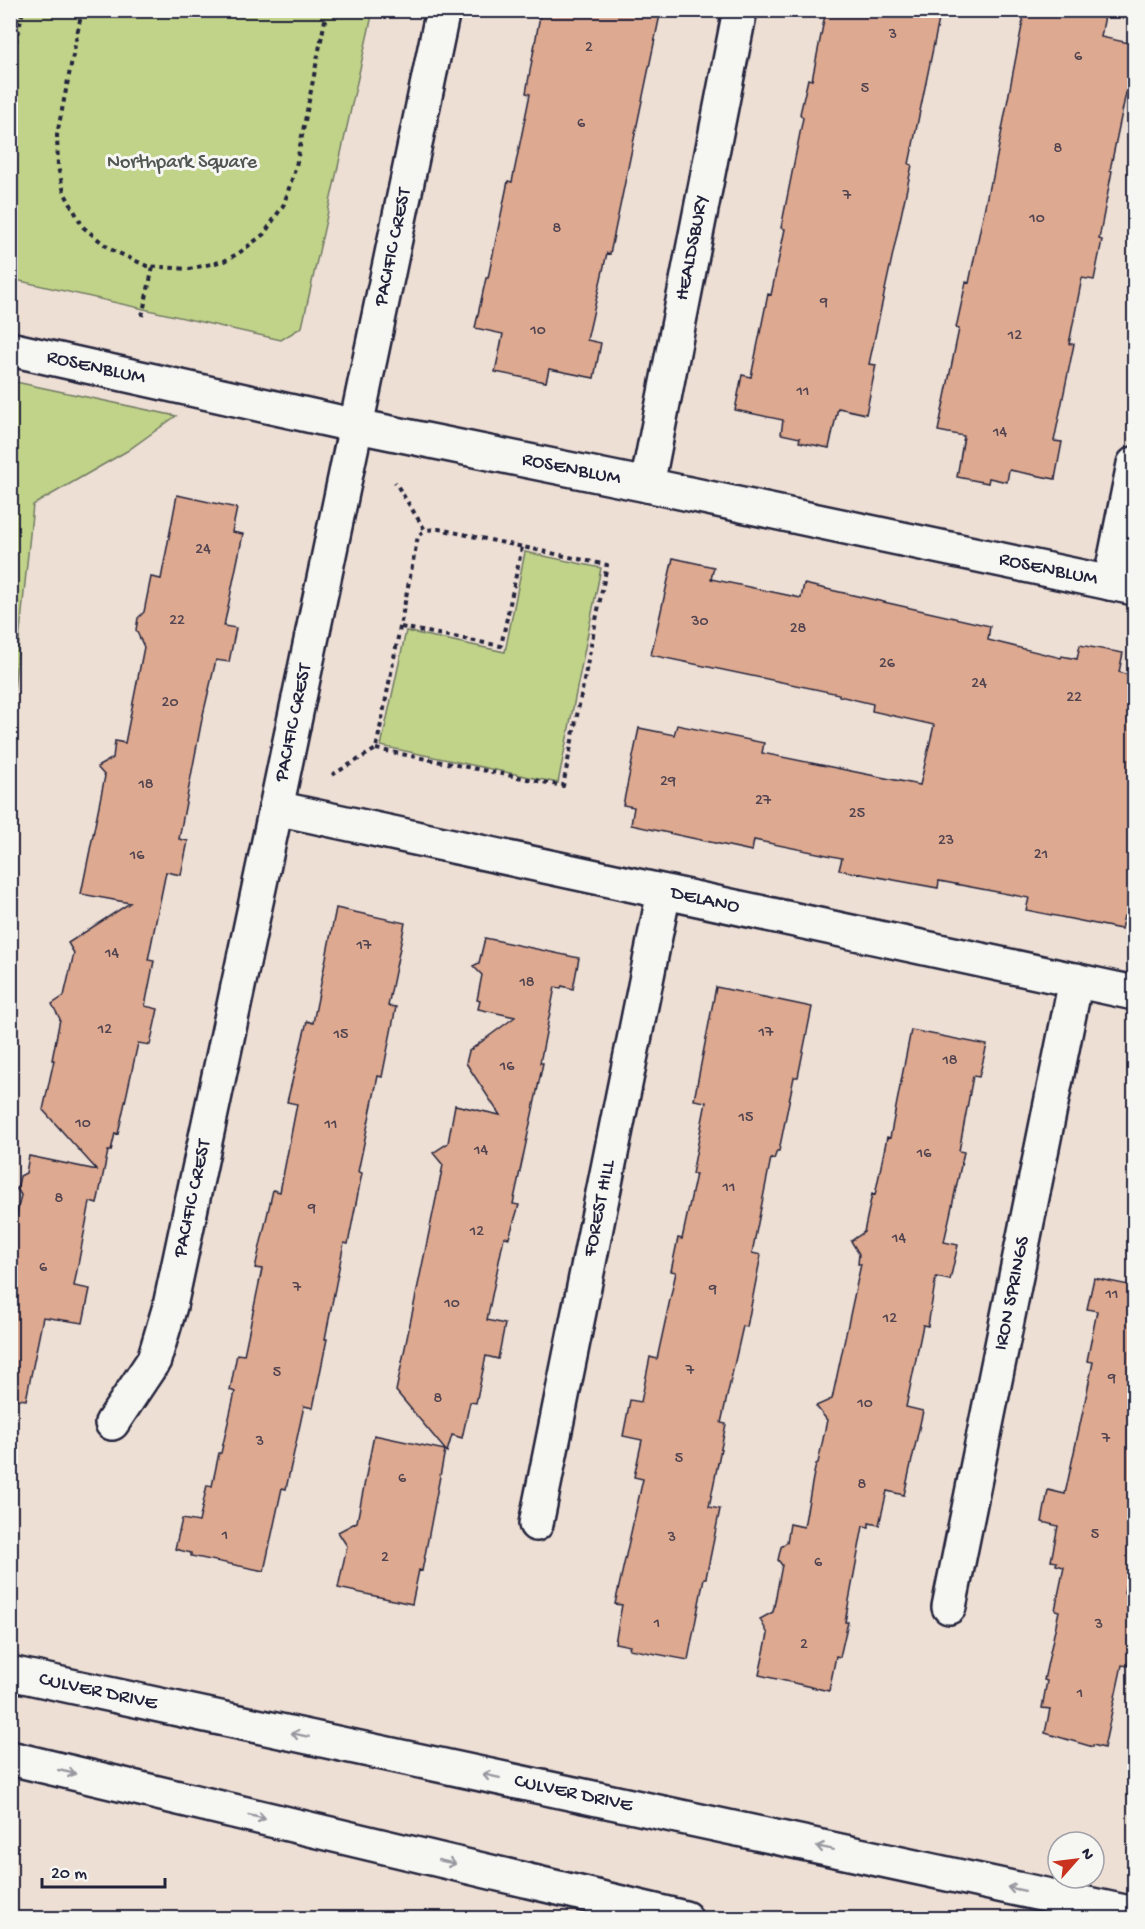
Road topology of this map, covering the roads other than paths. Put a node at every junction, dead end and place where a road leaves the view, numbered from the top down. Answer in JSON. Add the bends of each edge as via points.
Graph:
{"nodes":[{"id":1,"x":443,"y":10,"type":"edge"},
{"id":2,"x":740,"y":10,"type":"edge"},
{"id":3,"x":11,"y":350,"type":"edge"},
{"id":4,"x":357,"y":426,"type":"junction"},
{"id":5,"x":1134,"y":464,"type":"edge"},
{"id":6,"x":646,"y":485,"type":"junction"},
{"id":7,"x":1122,"y":586,"type":"edge"},
{"id":8,"x":276,"y":808,"type":"junction"},
{"id":9,"x":664,"y":892,"type":"junction"},
{"id":10,"x":1076,"y":980,"type":"junction"},
{"id":11,"x":1134,"y":993,"type":"edge"},
{"id":12,"x":112,"y":1423,"type":"dead end"},
{"id":13,"x":536,"y":1524,"type":"dead end"},
{"id":14,"x":949,"y":1607,"type":"dead end"},
{"id":15,"x":10,"y":1673,"type":"edge"},
{"id":16,"x":10,"y":1758,"type":"edge"},
{"id":17,"x":1134,"y":1914,"type":"edge"},
{"id":18,"x":686,"y":1918,"type":"edge"}],
"edges":[{"from":1,"to":4,"type":"street","name":"PACIFIC CREST"},
{"from":2,"to":6,"type":"street","name":"HEALDSBURY"},
{"from":3,"to":4,"type":"street","name":"ROSENBLUM"},
{"from":4,"to":6,"type":"street","name":"ROSENBLUM"},
{"from":4,"to":8,"type":"street","name":"PACIFIC CREST"},
{"from":5,"to":7,"type":"street"},
{"from":6,"to":7,"type":"street","name":"ROSENBLUM"},
{"from":8,"to":9,"type":"street","name":"DELANO"},
{"from":8,"to":12,"type":"street","name":"PACIFIC CREST","via":[[170,1306],[154,1360]]},
{"from":9,"to":10,"type":"street","name":"DELANO"},
{"from":9,"to":13,"type":"street","name":"FOREST HILL"},
{"from":10,"to":11,"type":"street","name":"DELANO"},
{"from":10,"to":14,"type":"street","name":"IRON SPRINGS"},
{"from":17,"to":15,"type":"street","name":"CULVER DRIVE","one_way":true},
{"from":16,"to":18,"type":"street","one_way":true}]}
